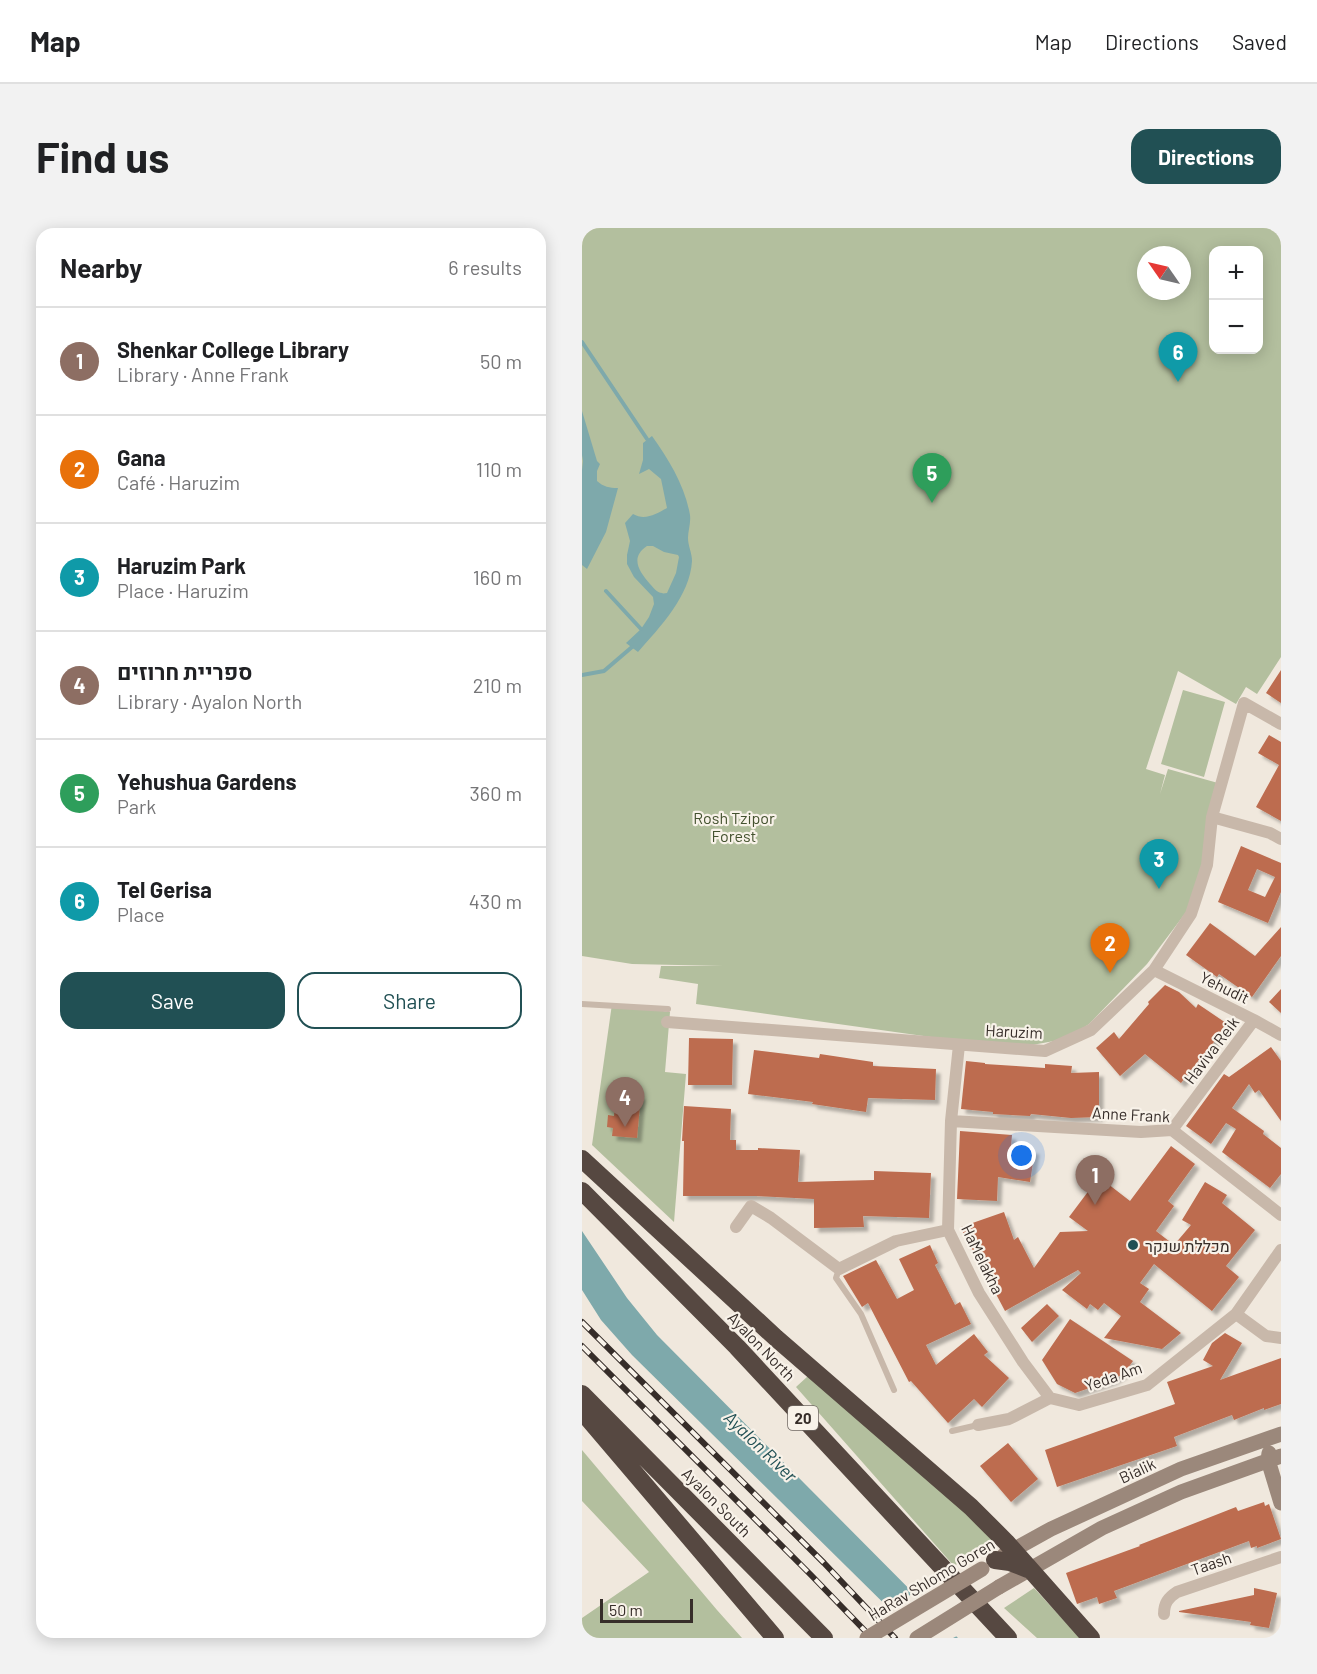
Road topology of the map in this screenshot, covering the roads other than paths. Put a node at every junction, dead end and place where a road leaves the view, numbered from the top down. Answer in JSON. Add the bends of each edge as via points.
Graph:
{"nodes":[{"id":1,"x":1281,"y":724,"type":"edge"},
{"id":2,"x":1212,"y":817,"type":"junction"},
{"id":3,"x":1281,"y":839,"type":"edge"},
{"id":4,"x":1154,"y":970,"type":"junction"},
{"id":5,"x":582,"y":1004,"type":"edge"},
{"id":6,"x":668,"y":1016,"type":"joint"},
{"id":7,"x":1254,"y":1020,"type":"junction"},
{"id":8,"x":1281,"y":1035,"type":"edge"},
{"id":9,"x":959,"y":1045,"type":"junction"},
{"id":10,"x":951,"y":1121,"type":"junction"},
{"id":11,"x":1172,"y":1130,"type":"junction"},
{"id":12,"x":582,"y":1159,"type":"edge"},
{"id":13,"x":587,"y":1197,"type":"edge"},
{"id":14,"x":1281,"y":1215,"type":"edge"},
{"id":15,"x":736,"y":1227,"type":"dead end"},
{"id":16,"x":948,"y":1230,"type":"junction"},
{"id":17,"x":1281,"y":1250,"type":"edge"},
{"id":18,"x":839,"y":1269,"type":"junction"},
{"id":19,"x":1236,"y":1314,"type":"junction"},
{"id":20,"x":1281,"y":1338,"type":"edge"},
{"id":21,"x":894,"y":1390,"type":"dead end"},
{"id":22,"x":582,"y":1394,"type":"edge"},
{"id":23,"x":1050,"y":1398,"type":"junction"},
{"id":24,"x":582,"y":1411,"type":"edge"},
{"id":25,"x":978,"y":1425,"type":"joint"},
{"id":26,"x":952,"y":1431,"type":"dead end"},
{"id":27,"x":1278,"y":1439,"type":"edge"},
{"id":28,"x":1274,"y":1458,"type":"edge"},
{"id":29,"x":1281,"y":1503,"type":"edge"},
{"id":30,"x":1013,"y":1550,"type":"junction"},
{"id":31,"x":1281,"y":1557,"type":"edge"},
{"id":32,"x":988,"y":1564,"type":"junction"},
{"id":33,"x":1029,"y":1570,"type":"junction"},
{"id":34,"x":1164,"y":1614,"type":"dead end"},
{"id":35,"x":775,"y":1638,"type":"edge"},
{"id":36,"x":824,"y":1638,"type":"edge"},
{"id":37,"x":867,"y":1638,"type":"edge"},
{"id":38,"x":917,"y":1638,"type":"edge"},
{"id":39,"x":1008,"y":1638,"type":"edge"},
{"id":40,"x":1091,"y":1638,"type":"edge"}],
"edges":[{"from":1,"to":2,"type":"street","name":"Haruzim","via":[[1244,703]]},
{"from":2,"to":3,"type":"street"},
{"from":2,"to":4,"type":"street","name":"Haruzim","via":[[1207,865],[1191,914]]},
{"from":4,"to":7,"type":"street","name":"Yehudit"},
{"from":4,"to":9,"type":"street","name":"Haruzim","via":[[1091,1030],[1045,1051]]},
{"from":5,"to":6,"type":"lane"},
{"from":6,"to":9,"type":"street","name":"Haruzim"},
{"from":7,"to":8,"type":"street","name":"Yehudit"},
{"from":7,"to":11,"type":"street","name":"Haviva Reik"},
{"from":9,"to":10,"type":"street","name":"HaMelakha"},
{"from":10,"to":11,"type":"street","name":"Anne Frank","via":[[1141,1132]]},
{"from":10,"to":16,"type":"street","name":"HaMelakha"},
{"from":11,"to":14,"type":"street","name":"Anne Frank"},
{"from":12,"to":30,"type":"highway","via":[[776,1338],[971,1507]]},
{"from":13,"to":39,"type":"highway","name":"Ayalon North","number":"20","via":[[737,1347]]},
{"from":15,"to":18,"type":"street","via":[[751,1206]]},
{"from":16,"to":18,"type":"street","via":[[896,1241]]},
{"from":16,"to":23,"type":"street","name":"HaMelakha","via":[[979,1293]]},
{"from":17,"to":19,"type":"street","name":"Yeda Am"},
{"from":18,"to":21,"type":"lane","via":[[836,1278],[861,1314]]},
{"from":19,"to":20,"type":"street","via":[[1266,1336]]},
{"from":19,"to":23,"type":"street","name":"Yeda Am","via":[[1147,1385],[1079,1405]]},
{"from":22,"to":36,"type":"highway","name":"Ayalon South"},
{"from":23,"to":25,"type":"street","via":[[1009,1419]]},
{"from":24,"to":35,"type":"highway"},
{"from":25,"to":26,"type":"lane"},
{"from":27,"to":28,"type":"main road"},
{"from":27,"to":30,"type":"main road","name":"Bialik","via":[[1180,1469]]},
{"from":28,"to":29,"type":"main road"},
{"from":28,"to":33,"type":"main road","via":[[1181,1492],[1102,1528]]},
{"from":30,"to":32,"type":"main road","name":"HaRav Shlomo Goren"},
{"from":30,"to":33,"type":"highway"},
{"from":31,"to":34,"type":"street","name":"Taash","via":[[1177,1592],[1164,1606]]},
{"from":32,"to":33,"type":"highway","via":[[1010,1562]]},
{"from":32,"to":37,"type":"main road","name":"HaRav Shlomo Goren","bridge":true},
{"from":33,"to":38,"type":"main road","bridge":true},
{"from":33,"to":40,"type":"highway"}]}
